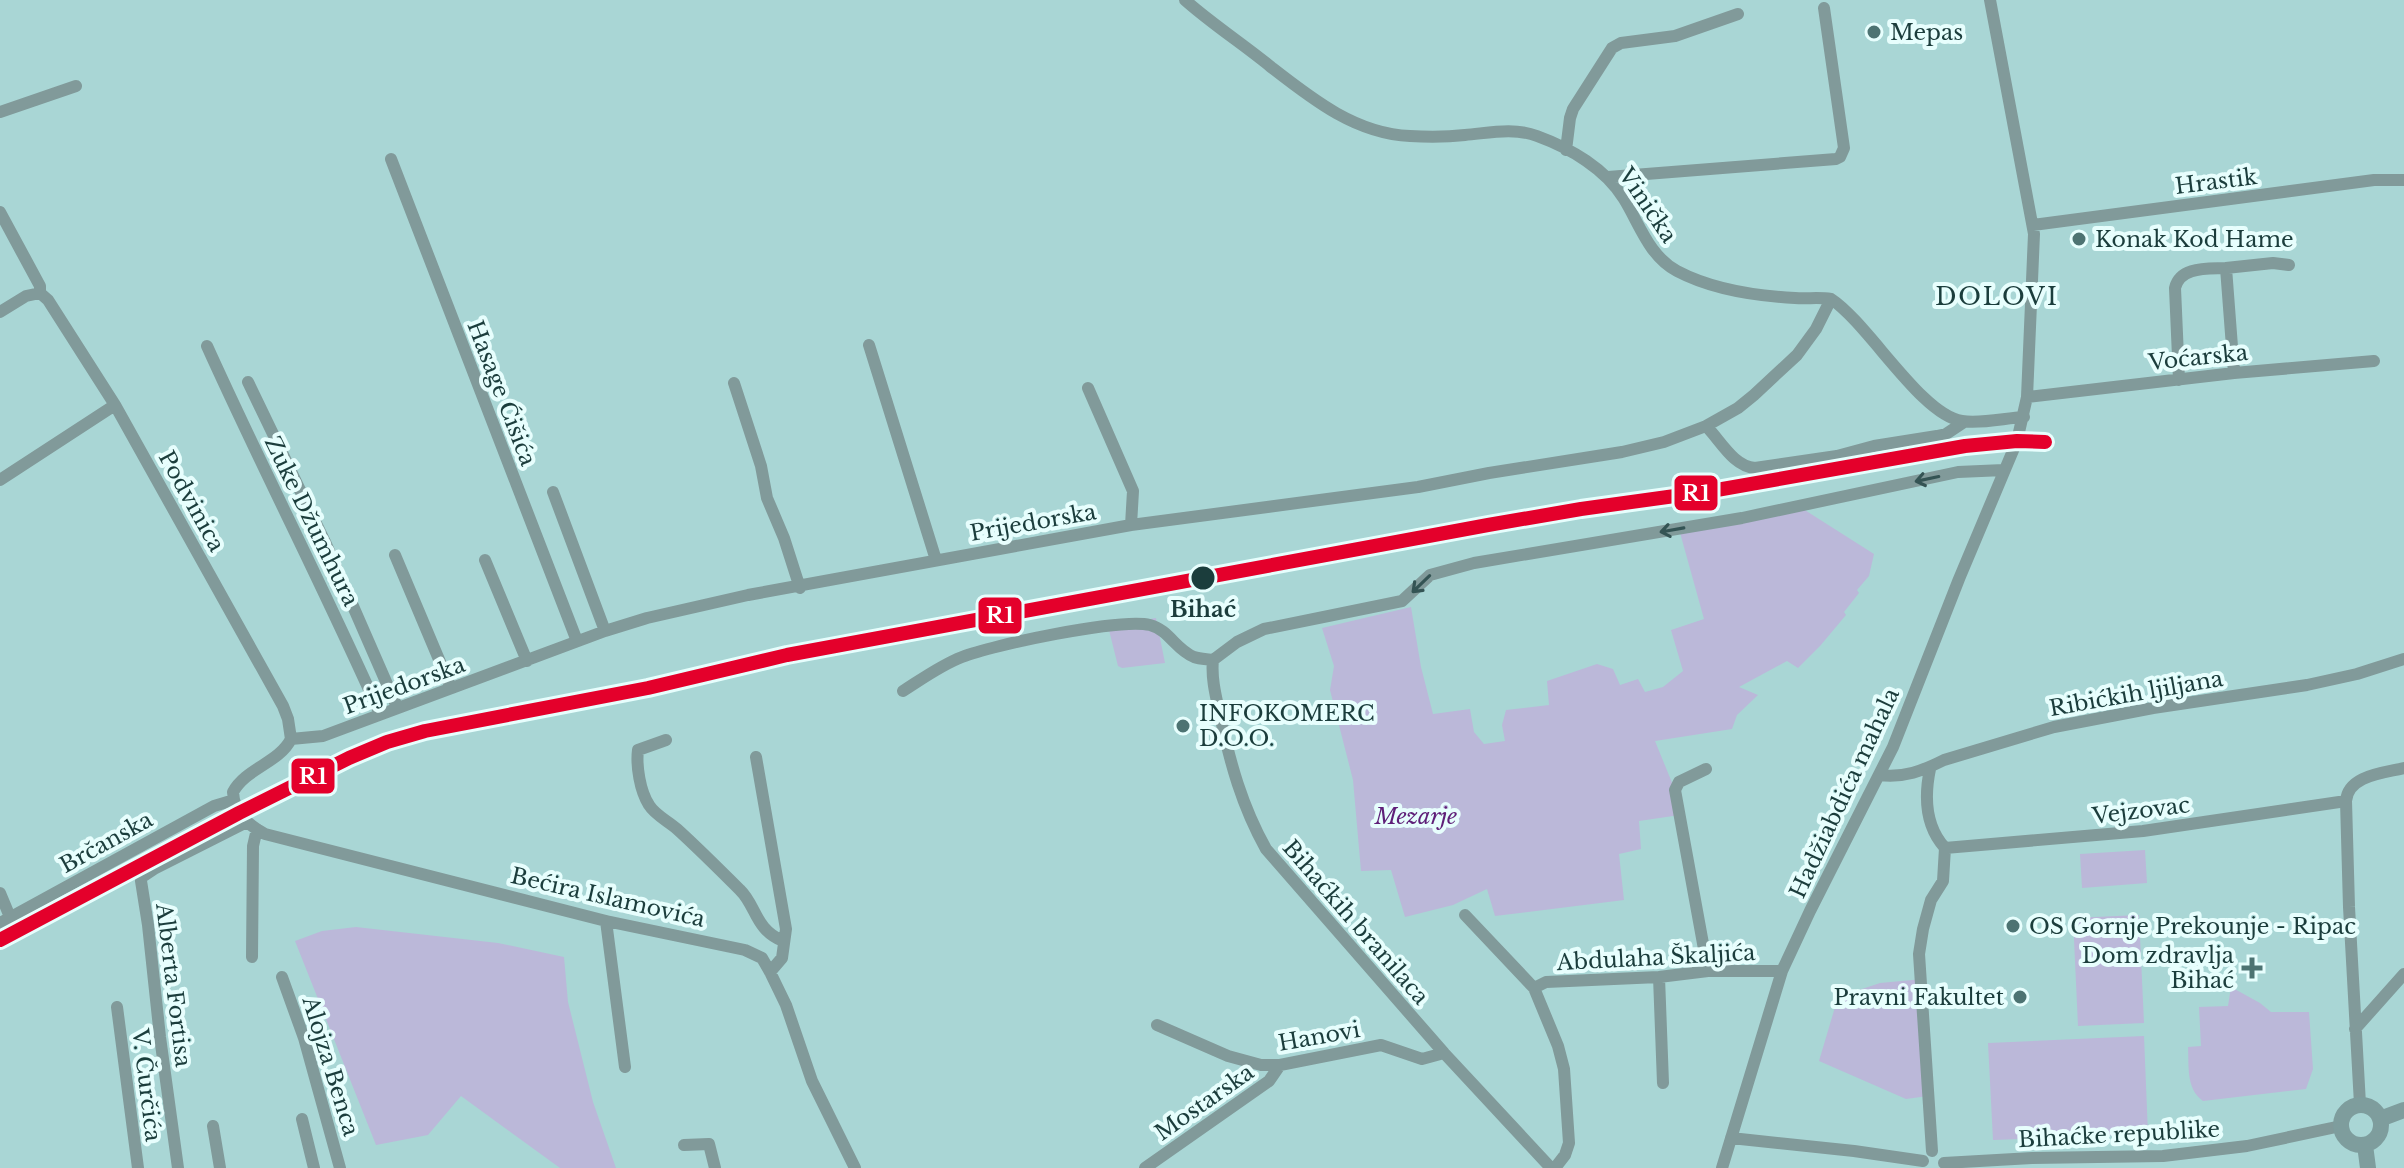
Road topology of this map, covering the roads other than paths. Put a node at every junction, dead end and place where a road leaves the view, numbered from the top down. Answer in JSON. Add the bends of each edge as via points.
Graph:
{"nodes":[{"id":1,"x":1185,"y":0,"type":"edge"},
{"id":2,"x":1990,"y":0,"type":"edge"},
{"id":3,"x":1824,"y":8,"type":"dead end"},
{"id":4,"x":1738,"y":14,"type":"dead end"},
{"id":5,"x":76,"y":86,"type":"dead end"},
{"id":6,"x":0,"y":112,"type":"edge"},
{"id":7,"x":1566,"y":150,"type":"junction"},
{"id":8,"x":391,"y":159,"type":"dead end"},
{"id":9,"x":1608,"y":177,"type":"junction"},
{"id":10,"x":2404,"y":180,"type":"edge"},
{"id":11,"x":0,"y":212,"type":"edge"},
{"id":12,"x":2033,"y":225,"type":"junction"},
{"id":13,"x":2289,"y":265,"type":"dead end"},
{"id":14,"x":2226,"y":268,"type":"junction"},
{"id":15,"x":40,"y":293,"type":"junction"},
{"id":16,"x":1831,"y":299,"type":"junction"},
{"id":17,"x":0,"y":312,"type":"edge"},
{"id":18,"x":869,"y":345,"type":"dead end"},
{"id":19,"x":207,"y":346,"type":"dead end"},
{"id":20,"x":2374,"y":361,"type":"dead end"},
{"id":21,"x":2234,"y":373,"type":"junction"},
{"id":22,"x":2179,"y":380,"type":"junction"},
{"id":23,"x":248,"y":382,"type":"dead end"},
{"id":24,"x":734,"y":383,"type":"dead end"},
{"id":25,"x":1088,"y":388,"type":"dead end"},
{"id":26,"x":2027,"y":397,"type":"junction"},
{"id":27,"x":115,"y":405,"type":"junction"},
{"id":28,"x":2024,"y":417,"type":"junction"},
{"id":29,"x":1964,"y":422,"type":"junction"},
{"id":30,"x":1706,"y":426,"type":"junction"},
{"id":31,"x":2004,"y":470,"type":"junction"},
{"id":32,"x":0,"y":480,"type":"edge"},
{"id":33,"x":553,"y":492,"type":"dead end"},
{"id":34,"x":1131,"y":525,"type":"junction"},
{"id":35,"x":395,"y":555,"type":"dead end"},
{"id":36,"x":485,"y":560,"type":"dead end"},
{"id":37,"x":936,"y":560,"type":"junction"},
{"id":38,"x":800,"y":588,"type":"junction"},
{"id":39,"x":605,"y":631,"type":"junction"},
{"id":40,"x":577,"y":641,"type":"junction"},
{"id":41,"x":2404,"y":659,"type":"edge"},
{"id":42,"x":1213,"y":660,"type":"junction"},
{"id":43,"x":527,"y":661,"type":"junction"},
{"id":44,"x":451,"y":688,"type":"junction"},
{"id":45,"x":903,"y":691,"type":"dead end"},
{"id":46,"x":397,"y":707,"type":"junction"},
{"id":47,"x":380,"y":714,"type":"junction"},
{"id":48,"x":291,"y":739,"type":"junction"},
{"id":49,"x":666,"y":740,"type":"dead end"},
{"id":50,"x":756,"y":757,"type":"dead end"},
{"id":51,"x":2404,"y":768,"type":"edge"},
{"id":52,"x":1706,"y":769,"type":"dead end"},
{"id":53,"x":1930,"y":769,"type":"junction"},
{"id":54,"x":1879,"y":775,"type":"junction"},
{"id":55,"x":234,"y":800,"type":"junction"},
{"id":56,"x":2346,"y":801,"type":"junction"},
{"id":57,"x":252,"y":826,"type":"junction"},
{"id":58,"x":1945,"y":848,"type":"junction"},
{"id":59,"x":0,"y":893,"type":"edge"},
{"id":60,"x":1465,"y":915,"type":"dead end"},
{"id":61,"x":5,"y":920,"type":"edge"},
{"id":62,"x":606,"y":921,"type":"junction"},
{"id":63,"x":783,"y":941,"type":"junction"},
{"id":64,"x":252,"y":957,"type":"dead end"},
{"id":65,"x":1708,"y":971,"type":"junction"},
{"id":66,"x":1782,"y":971,"type":"junction"},
{"id":67,"x":770,"y":972,"type":"junction"},
{"id":68,"x":2404,"y":974,"type":"edge"},
{"id":69,"x":282,"y":977,"type":"dead end"},
{"id":70,"x":1659,"y":977,"type":"junction"},
{"id":71,"x":1534,"y":988,"type":"junction"},
{"id":72,"x":117,"y":1007,"type":"dead end"},
{"id":73,"x":1157,"y":1025,"type":"dead end"},
{"id":74,"x":2355,"y":1029,"type":"junction"},
{"id":75,"x":1444,"y":1053,"type":"junction"},
{"id":76,"x":1280,"y":1065,"type":"junction"},
{"id":77,"x":625,"y":1067,"type":"dead end"},
{"id":78,"x":1663,"y":1083,"type":"dead end"},
{"id":79,"x":2360,"y":1104,"type":"junction"},
{"id":80,"x":2404,"y":1110,"type":"edge"},
{"id":81,"x":302,"y":1119,"type":"dead end"},
{"id":82,"x":2380,"y":1119,"type":"junction"},
{"id":83,"x":213,"y":1126,"type":"dead end"},
{"id":84,"x":2341,"y":1126,"type":"junction"},
{"id":85,"x":1731,"y":1138,"type":"junction"},
{"id":86,"x":684,"y":1145,"type":"dead end"},
{"id":87,"x":2365,"y":1145,"type":"junction"},
{"id":88,"x":1932,"y":1151,"type":"junction"},
{"id":89,"x":1924,"y":1165,"type":"edge"},
{"id":90,"x":1943,"y":1166,"type":"edge"},
{"id":91,"x":138,"y":1168,"type":"edge"},
{"id":92,"x":178,"y":1168,"type":"edge"},
{"id":93,"x":220,"y":1168,"type":"edge"},
{"id":94,"x":314,"y":1168,"type":"edge"},
{"id":95,"x":340,"y":1168,"type":"edge"},
{"id":96,"x":715,"y":1168,"type":"edge"},
{"id":97,"x":855,"y":1168,"type":"edge"},
{"id":98,"x":1145,"y":1168,"type":"edge"},
{"id":99,"x":1553,"y":1168,"type":"edge"},
{"id":100,"x":1722,"y":1168,"type":"edge"},
{"id":101,"x":2368,"y":1168,"type":"edge"}],
"edges":[{"from":1,"to":7,"type":"street","name":"Vinička","via":[[1309,97],[1364,125],[1410,136],[1511,131],[1538,136]]},
{"from":2,"to":12,"type":"street","name":"Hadžiabdića mahala"},
{"from":3,"to":9,"type":"street","via":[[1844,148],[1840,157]]},
{"from":4,"to":7,"type":"street","via":[[1675,36],[1612,48],[1573,109]]},
{"from":5,"to":6,"type":"street"},
{"from":7,"to":9,"type":"street","name":"Vinička"},
{"from":8,"to":40,"type":"street","name":"Hasage Ćišića"},
{"from":9,"to":16,"type":"street","name":"Vinička","via":[[1645,239],[1676,270],[1740,292]]},
{"from":10,"to":12,"type":"street","name":"Hrastik"},
{"from":11,"to":15,"type":"street","name":"Podvinica"},
{"from":12,"to":26,"type":"street","name":"Hadžiabdića mahala"},
{"from":13,"to":14,"type":"street"},
{"from":14,"to":21,"type":"street"},
{"from":14,"to":22,"type":"street","via":[[2192,271],[2177,279]]},
{"from":15,"to":17,"type":"street"},
{"from":15,"to":27,"type":"street","name":"Podvinica"},
{"from":16,"to":29,"type":"street","via":[[1930,403]]},
{"from":16,"to":30,"type":"street","name":"Prijedorska","via":[[1797,355],[1738,408]]},
{"from":18,"to":37,"type":"street"},
{"from":19,"to":47,"type":"street","name":"Zuke Džumhura"},
{"from":20,"to":21,"type":"street","name":"Voćarska"},
{"from":21,"to":22,"type":"street","name":"Voćarska"},
{"from":22,"to":26,"type":"street","name":"Voćarska"},
{"from":23,"to":46,"type":"street"},
{"from":24,"to":38,"type":"street"},
{"from":25,"to":34,"type":"street","via":[[1133,491]]},
{"from":26,"to":28,"type":"street","name":"Hadžiabdića mahala"},
{"from":27,"to":32,"type":"street"},
{"from":27,"to":48,"type":"street","name":"Podvinica","via":[[283,706]]},
{"from":28,"to":29,"type":"street"},
{"from":28,"to":31,"type":"street","name":"Hadžiabdića mahala"},
{"from":29,"to":30,"type":"street","via":[[1937,436],[1755,468],[1736,460]]},
{"from":30,"to":34,"type":"street","name":"Prijedorska","via":[[1664,442],[1570,461]]},
{"from":31,"to":42,"type":"street","one_way":true,"via":[[1958,472],[1742,518],[1474,563],[1430,575],[1402,601],[1264,629]]},
{"from":31,"to":54,"type":"street","name":"Hadžiabdića mahala"},
{"from":33,"to":39,"type":"street"},
{"from":34,"to":37,"type":"street","name":"Prijedorska"},
{"from":35,"to":44,"type":"street"},
{"from":36,"to":43,"type":"street"},
{"from":37,"to":38,"type":"street","name":"Prijedorska"},
{"from":38,"to":39,"type":"street","name":"Prijedorska","via":[[693,607]]},
{"from":39,"to":40,"type":"street","name":"Prijedorska"},
{"from":40,"to":43,"type":"street","name":"Prijedorska"},
{"from":41,"to":53,"type":"street","name":"Ribićkih ljiljana","via":[[2307,685],[2054,727],[1944,760]]},
{"from":42,"to":45,"type":"street","via":[[1185,652],[1154,626],[1108,626],[962,657]]},
{"from":42,"to":75,"type":"street","name":"Bihaćkih branilaca","via":[[1234,777],[1266,849]]},
{"from":43,"to":44,"type":"street","name":"Prijedorska"},
{"from":44,"to":46,"type":"street","name":"Prijedorska"},
{"from":46,"to":47,"type":"street","name":"Prijedorska"},
{"from":47,"to":48,"type":"street","name":"Prijedorska","via":[[323,736]]},
{"from":48,"to":55,"type":"street","via":[[237,786]]},
{"from":49,"to":63,"type":"street","via":[[638,750],[646,801],[742,891],[758,920]]},
{"from":50,"to":63,"type":"street","via":[[786,929]]},
{"from":51,"to":56,"type":"street","via":[[2357,782]]},
{"from":52,"to":65,"type":"street","via":[[1679,782],[1675,790]]},
{"from":53,"to":54,"type":"street","name":"Ribićkih ljiljana"},
{"from":53,"to":58,"type":"street","via":[[1927,814]]},
{"from":54,"to":66,"type":"street","name":"Hadžiabdića mahala"},
{"from":55,"to":57,"type":"street"},
{"from":55,"to":61,"type":"street","name":"Brčanska"},
{"from":56,"to":58,"type":"street","name":"Vejzovac","via":[[2143,831]]},
{"from":56,"to":74,"type":"street"},
{"from":57,"to":62,"type":"street","name":"Bećira Islamovića","via":[[265,834]]},
{"from":57,"to":64,"type":"street"},
{"from":57,"to":92,"type":"street","name":"Alberta Fortisa","via":[[154,869],[141,881]]},
{"from":58,"to":88,"type":"street","via":[[1943,881],[1931,900],[1919,954]]},
{"from":59,"to":61,"type":"street"},
{"from":60,"to":71,"type":"street"},
{"from":62,"to":67,"type":"street","name":"Bećira Islamovića","via":[[753,952]]},
{"from":62,"to":77,"type":"street"},
{"from":63,"to":67,"type":"street","via":[[782,958]]},
{"from":65,"to":66,"type":"street","name":"Abdulaha Škaljića"},
{"from":65,"to":70,"type":"street","name":"Abdulaha Škaljića"},
{"from":66,"to":85,"type":"street","name":"Hadžiabdića mahala"},
{"from":67,"to":97,"type":"street","name":"Bećira Islamovića","via":[[812,1081]]},
{"from":68,"to":74,"type":"street"},
{"from":69,"to":95,"type":"street","name":"Alojza Benca"},
{"from":70,"to":71,"type":"street","name":"Abdulaha Škaljića","via":[[1546,982]]},
{"from":70,"to":78,"type":"street"},
{"from":71,"to":99,"type":"street","via":[[1564,1069],[1569,1143]]},
{"from":72,"to":91,"type":"street","name":"V. Čurčića"},
{"from":73,"to":76,"type":"street","name":"Hanovi","via":[[1228,1056]]},
{"from":74,"to":79,"type":"street"},
{"from":75,"to":76,"type":"street","name":"Hanovi","via":[[1422,1059],[1381,1045]]},
{"from":75,"to":99,"type":"street","name":"Bihaćkih branilaca"},
{"from":76,"to":98,"type":"street","name":"Mostarska","via":[[1269,1081]]},
{"from":79,"to":82,"type":"main road"},
{"from":79,"to":84,"type":"main road","via":[[2344,1114]]},
{"from":80,"to":82,"type":"main road"},
{"from":81,"to":94,"type":"street"},
{"from":82,"to":87,"type":"main road","via":[[2380,1132]]},
{"from":83,"to":93,"type":"street"},
{"from":84,"to":87,"type":"main road","via":[[2346,1139]]},
{"from":84,"to":90,"type":"street","name":"Bihaćke republike","via":[[2247,1146],[2163,1156]]},
{"from":85,"to":89,"type":"street","via":[[1854,1151]]},
{"from":85,"to":100,"type":"street","name":"Hadžiabdića mahala"},
{"from":86,"to":96,"type":"street","via":[[709,1144]]},
{"from":87,"to":101,"type":"main road"},
{"from":88,"to":89,"type":"street"},
{"from":88,"to":90,"type":"street","via":[[1941,1154]]}]}
